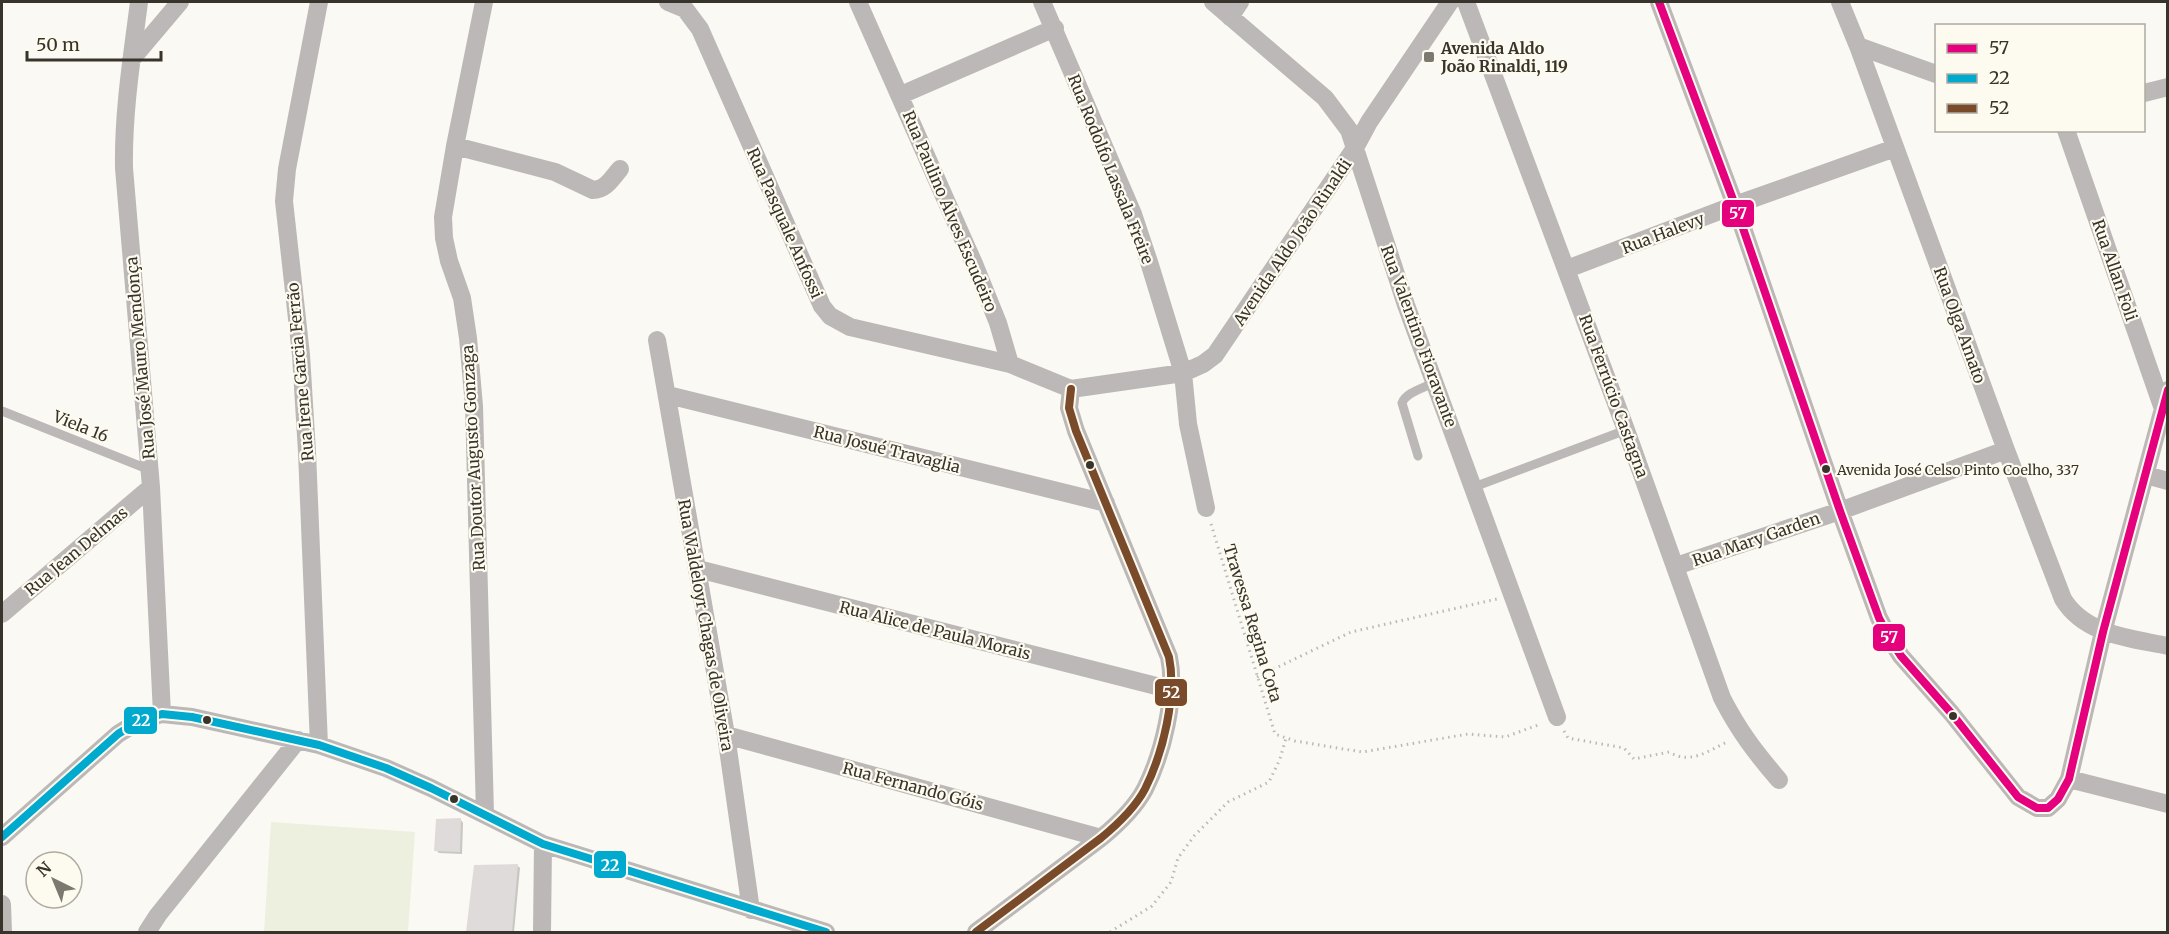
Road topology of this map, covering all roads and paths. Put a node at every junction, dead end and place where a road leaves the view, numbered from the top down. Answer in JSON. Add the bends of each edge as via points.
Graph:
{"nodes":[{"id":1,"x":139,"y":2,"type":"edge"},
{"id":2,"x":180,"y":2,"type":"edge"},
{"id":3,"x":319,"y":2,"type":"edge"},
{"id":4,"x":484,"y":2,"type":"edge"},
{"id":5,"x":668,"y":2,"type":"edge"},
{"id":6,"x":858,"y":2,"type":"edge"},
{"id":7,"x":1042,"y":2,"type":"edge"},
{"id":8,"x":1213,"y":2,"type":"edge"},
{"id":9,"x":1240,"y":2,"type":"edge"},
{"id":10,"x":1450,"y":2,"type":"edge"},
{"id":11,"x":1466,"y":2,"type":"edge"},
{"id":12,"x":1659,"y":2,"type":"edge"},
{"id":13,"x":1840,"y":2,"type":"edge"},
{"id":14,"x":1230,"y":17,"type":"junction"},
{"id":15,"x":1055,"y":28,"type":"junction"},
{"id":16,"x":1858,"y":46,"type":"junction"},
{"id":17,"x":131,"y":60,"type":"junction"},
{"id":18,"x":1935,"y":74,"type":"edge"},
{"id":19,"x":2168,"y":87,"type":"edge"},
{"id":20,"x":2145,"y":93,"type":"edge"},
{"id":21,"x":901,"y":95,"type":"junction"},
{"id":22,"x":2067,"y":132,"type":"edge"},
{"id":23,"x":455,"y":146,"type":"junction"},
{"id":24,"x":1355,"y":148,"type":"junction"},
{"id":25,"x":1894,"y":148,"type":"junction"},
{"id":26,"x":620,"y":169,"type":"dead end"},
{"id":27,"x":1735,"y":205,"type":"junction"},
{"id":28,"x":1567,"y":269,"type":"junction"},
{"id":29,"x":657,"y":340,"type":"dead end"},
{"id":30,"x":1010,"y":364,"type":"junction"},
{"id":31,"x":1183,"y":373,"type":"junction"},
{"id":32,"x":1435,"y":382,"type":"junction"},
{"id":33,"x":1071,"y":389,"type":"junction"},
{"id":34,"x":2168,"y":390,"type":"edge"},
{"id":35,"x":668,"y":395,"type":"junction"},
{"id":36,"x":2163,"y":409,"type":"junction"},
{"id":37,"x":2,"y":411,"type":"edge"},
{"id":38,"x":1626,"y":430,"type":"junction"},
{"id":39,"x":2006,"y":450,"type":"junction"},
{"id":40,"x":1418,"y":456,"type":"dead end"},
{"id":41,"x":2146,"y":475,"type":"junction"},
{"id":42,"x":151,"y":478,"type":"junction"},
{"id":43,"x":2168,"y":481,"type":"edge"},
{"id":44,"x":1474,"y":487,"type":"junction"},
{"id":45,"x":1106,"y":503,"type":"junction"},
{"id":46,"x":1206,"y":508,"type":"joint"},
{"id":47,"x":1840,"y":511,"type":"junction"},
{"id":48,"x":1676,"y":566,"type":"junction"},
{"id":49,"x":698,"y":569,"type":"junction"},
{"id":50,"x":1514,"y":595,"type":"junction"},
{"id":51,"x":2,"y":614,"type":"edge"},
{"id":52,"x":2103,"y":632,"type":"junction"},
{"id":53,"x":2168,"y":646,"type":"edge"},
{"id":54,"x":1257,"y":677,"type":"junction"},
{"id":55,"x":1172,"y":690,"type":"junction"},
{"id":56,"x":162,"y":714,"type":"junction"},
{"id":57,"x":1557,"y":717,"type":"junction"},
{"id":58,"x":726,"y":735,"type":"junction"},
{"id":59,"x":1742,"y":735,"type":"junction"},
{"id":60,"x":1286,"y":738,"type":"junction"},
{"id":61,"x":298,"y":740,"type":"junction"},
{"id":62,"x":319,"y":745,"type":"junction"},
{"id":63,"x":2069,"y":779,"type":"junction"},
{"id":64,"x":1779,"y":780,"type":"dead end"},
{"id":65,"x":2168,"y":804,"type":"edge"},
{"id":66,"x":485,"y":814,"type":"junction"},
{"id":67,"x":2,"y":837,"type":"edge"},
{"id":68,"x":1101,"y":838,"type":"junction"},
{"id":69,"x":543,"y":844,"type":"junction"},
{"id":70,"x":2,"y":904,"type":"edge"},
{"id":71,"x":751,"y":910,"type":"junction"},
{"id":72,"x":3,"y":933,"type":"edge"},
{"id":73,"x":147,"y":933,"type":"edge"},
{"id":74,"x":542,"y":933,"type":"edge"},
{"id":75,"x":826,"y":933,"type":"edge"},
{"id":76,"x":976,"y":933,"type":"edge"},
{"id":77,"x":1110,"y":933,"type":"edge"}],
"edges":[{"from":1,"to":17,"type":"street","name":"Rua José Mauro Mendonça"},
{"from":2,"to":17,"type":"street"},
{"from":3,"to":62,"type":"street","name":"Rua Irene Garcia Ferrão","via":[[284,201],[306,431]]},
{"from":4,"to":23,"type":"street","name":"Rua Doutor Augusto Gonzaga"},
{"from":5,"to":30,"type":"street","name":"Rua Pasquale Anfossi","via":[[685,9],[700,29],[818,297],[830,316],[850,327]]},
{"from":6,"to":21,"type":"street","name":"Rua Paulino Alves Escudeiro"},
{"from":7,"to":15,"type":"street","name":"Rua Rodolfo Lassala Freire"},
{"from":8,"to":14,"type":"street","name":"Rua Valentino Fioravante"},
{"from":9,"to":14,"type":"street"},
{"from":10,"to":24,"type":"street","name":"Avenida Aldo João Rinaldi"},
{"from":11,"to":28,"type":"street","name":"Rua Ferrúcio Castagna"},
{"from":12,"to":27,"type":"street"},
{"from":13,"to":16,"type":"street","name":"Rua Olga Amato"},
{"from":14,"to":24,"type":"street","name":"Rua Valentino Fioravante","via":[[1325,98],[1349,130]]},
{"from":15,"to":21,"type":"street"},
{"from":15,"to":31,"type":"street","name":"Rua Rodolfo Lassala Freire","via":[[1133,214]]},
{"from":16,"to":18,"type":"street"},
{"from":16,"to":25,"type":"street","name":"Rua Olga Amato"},
{"from":17,"to":42,"type":"street","name":"Rua José Mauro Mendonça","via":[[123,136],[124,168]]},
{"from":19,"to":20,"type":"street"},
{"from":21,"to":30,"type":"street","name":"Rua Paulino Alves Escudeiro","via":[[991,304]]},
{"from":22,"to":36,"type":"street","name":"Rua Allan Foli"},
{"from":23,"to":26,"type":"street","via":[[555,172],[593,190],[606,186]]},
{"from":23,"to":66,"type":"street","name":"Rua Doutor Augusto Gonzaga","via":[[443,217],[449,261],[462,298],[474,406]]},
{"from":24,"to":31,"type":"street","name":"Avenida Aldo João Rinaldi","via":[[1227,340],[1203,364]]},
{"from":24,"to":32,"type":"street","name":"Rua Valentino Fioravante"},
{"from":25,"to":27,"type":"street","name":"Rua Halevy"},
{"from":25,"to":39,"type":"street","name":"Rua Olga Amato"},
{"from":27,"to":28,"type":"street","name":"Rua Halevy"},
{"from":27,"to":47,"type":"street"},
{"from":28,"to":38,"type":"street","name":"Rua Ferrúcio Castagna"},
{"from":29,"to":35,"type":"street","name":"Rua Waldeloyr Chagas de Oliveira"},
{"from":30,"to":33,"type":"street"},
{"from":31,"to":33,"type":"street","name":"Avenida Aldo João Rinaldi"},
{"from":31,"to":46,"type":"street","name":"Rua Rodolfo Lassala Freire","via":[[1188,424]]},
{"from":32,"to":40,"type":"lane","via":[[1408,395],[1401,403]]},
{"from":32,"to":44,"type":"street","name":"Rua Valentino Fioravante"},
{"from":33,"to":45,"type":"street","via":[[1071,415]]},
{"from":34,"to":36,"type":"street"},
{"from":35,"to":45,"type":"street","name":"Rua Josué Travaglia"},
{"from":35,"to":49,"type":"street","name":"Rua Waldeloyr Chagas de Oliveira"},
{"from":36,"to":41,"type":"street"},
{"from":37,"to":42,"type":"lane","name":"Viela 16"},
{"from":38,"to":44,"type":"lane"},
{"from":38,"to":48,"type":"street","name":"Rua Ferrúcio Castagna"},
{"from":39,"to":47,"type":"street","name":"Rua Mary Garden"},
{"from":39,"to":52,"type":"street","name":"Rua Olga Amato","via":[[2063,599],[2080,618]]},
{"from":41,"to":43,"type":"street"},
{"from":41,"to":52,"type":"street"},
{"from":42,"to":51,"type":"street","name":"Rua Jean Delmas"},
{"from":42,"to":56,"type":"street","name":"Rua José Mauro Mendonça"},
{"from":44,"to":50,"type":"street","name":"Rua Valentino Fioravante"},
{"from":45,"to":55,"type":"street","via":[[1169,657]]},
{"from":46,"to":54,"type":"path","name":"Travessa Regina Cota"},
{"from":47,"to":48,"type":"street","name":"Rua Mary Garden"},
{"from":47,"to":63,"type":"street","via":[[1890,639],[2018,797],[2037,808],[2048,808]]},
{"from":48,"to":59,"type":"street","name":"Rua Ferrúcio Castagna","via":[[1722,698]]},
{"from":49,"to":55,"type":"street","name":"Rua Alice de Paula Morais"},
{"from":49,"to":58,"type":"street","name":"Rua Waldeloyr Chagas de Oliveira"},
{"from":50,"to":54,"type":"path","via":[[1351,632]]},
{"from":50,"to":57,"type":"street","name":"Rua Valentino Fioravante"},
{"from":52,"to":53,"type":"street"},
{"from":52,"to":63,"type":"street"},
{"from":54,"to":60,"type":"path","name":"Travessa Regina Cota","via":[[1275,734]]},
{"from":55,"to":68,"type":"street","via":[[1158,754],[1144,789],[1119,823]]},
{"from":56,"to":61,"type":"street"},
{"from":56,"to":67,"type":"street","via":[[139,721],[118,734]]},
{"from":57,"to":59,"type":"path","via":[[1568,738],[1624,748],[1634,759],[1669,752],[1678,758],[1692,758]]},
{"from":57,"to":60,"type":"path","via":[[1505,737],[1468,734],[1362,752]]},
{"from":58,"to":68,"type":"street","name":"Rua Fernando Góis"},
{"from":58,"to":71,"type":"street","name":"Rua Waldeloyr Chagas de Oliveira"},
{"from":59,"to":64,"type":"street","name":"Rua Ferrúcio Castagna"},
{"from":60,"to":77,"type":"path","via":[[1269,782],[1228,802],[1194,836],[1178,858],[1171,882],[1152,906]]},
{"from":61,"to":62,"type":"street"},
{"from":61,"to":73,"type":"street"},
{"from":62,"to":66,"type":"street","via":[[386,768]]},
{"from":63,"to":65,"type":"street"},
{"from":66,"to":69,"type":"street"},
{"from":68,"to":76,"type":"street"},
{"from":69,"to":71,"type":"street"},
{"from":69,"to":74,"type":"street"},
{"from":70,"to":72,"type":"street"},
{"from":71,"to":75,"type":"street"}]}
